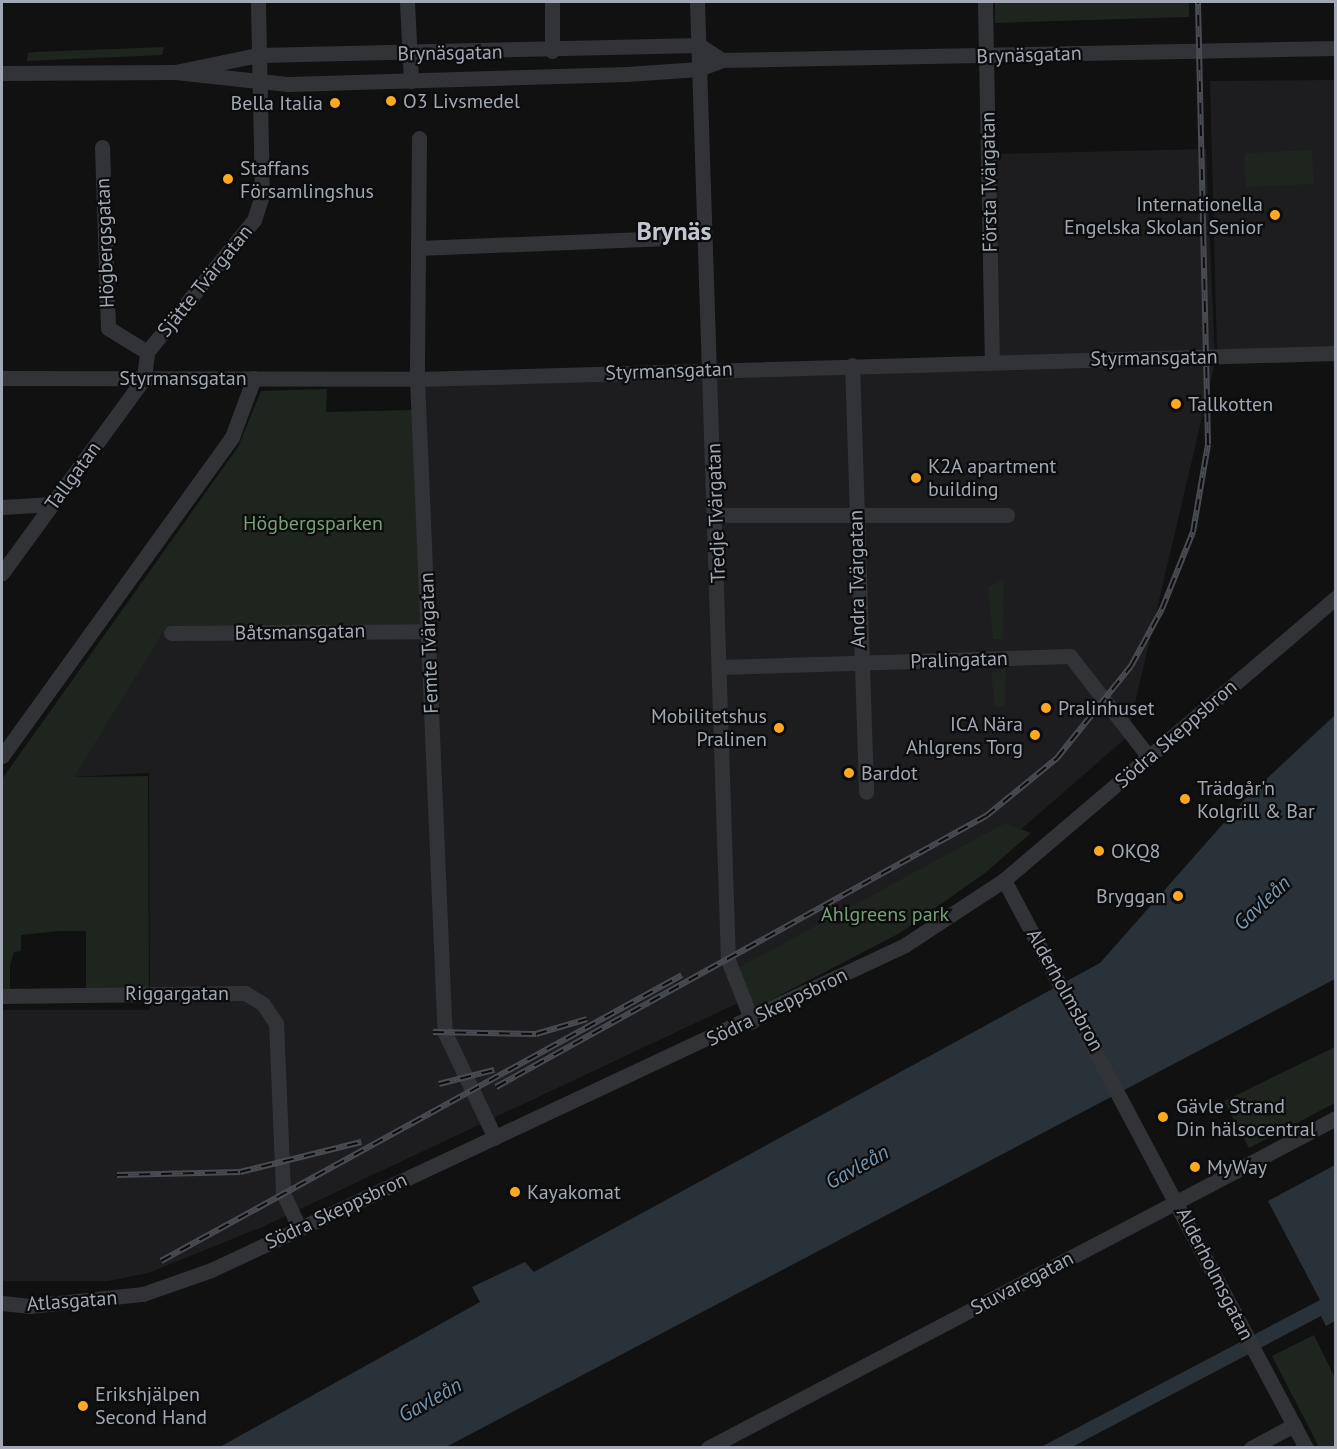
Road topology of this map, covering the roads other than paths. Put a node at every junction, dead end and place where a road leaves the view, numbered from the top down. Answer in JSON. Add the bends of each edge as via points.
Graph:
{"nodes":[{"id":1,"x":258,"y":2,"type":"edge"},
{"id":2,"x":407,"y":2,"type":"edge"},
{"id":3,"x":552,"y":2,"type":"edge"},
{"id":4,"x":697,"y":2,"type":"edge"},
{"id":5,"x":985,"y":2,"type":"edge"},
{"id":6,"x":699,"y":45,"type":"junction"},
{"id":7,"x":1335,"y":48,"type":"edge"},
{"id":8,"x":552,"y":51,"type":"junction"},
{"id":9,"x":411,"y":53,"type":"junction"},
{"id":10,"x":258,"y":55,"type":"junction"},
{"id":11,"x":986,"y":56,"type":"junction"},
{"id":12,"x":722,"y":60,"type":"junction"},
{"id":13,"x":699,"y":69,"type":"junction"},
{"id":14,"x":175,"y":72,"type":"junction"},
{"id":15,"x":2,"y":73,"type":"edge"},
{"id":16,"x":411,"y":81,"type":"junction"},
{"id":17,"x":258,"y":84,"type":"junction"},
{"id":18,"x":419,"y":138,"type":"dead end"},
{"id":19,"x":102,"y":147,"type":"dead end"},
{"id":20,"x":663,"y":238,"type":"dead end"},
{"id":21,"x":418,"y":248,"type":"junction"},
{"id":22,"x":147,"y":351,"type":"junction"},
{"id":23,"x":1335,"y":352,"type":"edge"},
{"id":24,"x":992,"y":362,"type":"junction"},
{"id":25,"x":852,"y":365,"type":"junction"},
{"id":26,"x":712,"y":369,"type":"junction"},
{"id":27,"x":2,"y":378,"type":"edge"},
{"id":28,"x":144,"y":378,"type":"junction"},
{"id":29,"x":254,"y":378,"type":"junction"},
{"id":30,"x":417,"y":379,"type":"junction"},
{"id":31,"x":53,"y":504,"type":"junction"},
{"id":32,"x":2,"y":507,"type":"edge"},
{"id":33,"x":856,"y":513,"type":"junction"},
{"id":34,"x":716,"y":515,"type":"junction"},
{"id":35,"x":1007,"y":515,"type":"dead end"},
{"id":36,"x":2,"y":573,"type":"edge"},
{"id":37,"x":1335,"y":597,"type":"edge"},
{"id":38,"x":429,"y":630,"type":"junction"},
{"id":39,"x":171,"y":633,"type":"dead end"},
{"id":40,"x":860,"y":663,"type":"junction"},
{"id":41,"x":720,"y":667,"type":"junction"},
{"id":42,"x":2,"y":756,"type":"edge"},
{"id":43,"x":1149,"y":757,"type":"junction"},
{"id":44,"x":866,"y":792,"type":"dead end"},
{"id":45,"x":1004,"y":880,"type":"junction"},
{"id":46,"x":2,"y":996,"type":"edge"},
{"id":47,"x":752,"y":1021,"type":"junction"},
{"id":48,"x":1125,"y":1099,"type":"joint"},
{"id":49,"x":1335,"y":1118,"type":"edge"},
{"id":50,"x":495,"y":1138,"type":"junction"},
{"id":51,"x":1178,"y":1201,"type":"junction"},
{"id":52,"x":299,"y":1227,"type":"junction"},
{"id":53,"x":143,"y":1294,"type":"joint"},
{"id":54,"x":2,"y":1303,"type":"edge"},
{"id":55,"x":1294,"y":1425,"type":"junction"},
{"id":56,"x":708,"y":1448,"type":"edge"},
{"id":57,"x":1251,"y":1448,"type":"edge"},
{"id":58,"x":1306,"y":1448,"type":"edge"}],
"edges":[{"from":1,"to":10,"type":"street","name":"Sjätte Tvärgatan"},
{"from":2,"to":9,"type":"street"},
{"from":3,"to":8,"type":"street"},
{"from":4,"to":6,"type":"street","name":"Tredje Tvärgatan"},
{"from":5,"to":11,"type":"street","name":"Första Tvärgatan"},
{"from":6,"to":8,"type":"street","name":"Brynäsgatan"},
{"from":6,"to":12,"type":"street"},
{"from":6,"to":13,"type":"street","name":"Tredje Tvärgatan"},
{"from":7,"to":11,"type":"street","name":"Brynäsgatan"},
{"from":8,"to":9,"type":"street","name":"Brynäsgatan"},
{"from":9,"to":10,"type":"street","name":"Brynäsgatan"},
{"from":9,"to":16,"type":"street"},
{"from":10,"to":14,"type":"street","name":"Brynäsgatan"},
{"from":10,"to":17,"type":"street","name":"Sjätte Tvärgatan"},
{"from":11,"to":12,"type":"street","name":"Brynäsgatan"},
{"from":11,"to":24,"type":"street","name":"Första Tvärgatan"},
{"from":12,"to":13,"type":"street","name":"Brynäsgatan"},
{"from":13,"to":16,"type":"street","name":"Brynäsgatan"},
{"from":13,"to":26,"type":"street","name":"Tredje Tvärgatan"},
{"from":14,"to":15,"type":"street","name":"Brynäsgatan"},
{"from":14,"to":17,"type":"street","name":"Brynäsgatan"},
{"from":16,"to":17,"type":"street","name":"Brynäsgatan"},
{"from":17,"to":22,"type":"street","name":"Sjätte Tvärgatan","via":[[262,196],[254,220]]},
{"from":18,"to":21,"type":"street","name":"Femte Tvärgatan"},
{"from":19,"to":22,"type":"street","name":"Högbergsgatan","via":[[108,328]]},
{"from":20,"to":21,"type":"street"},
{"from":21,"to":30,"type":"street","name":"Femte Tvärgatan"},
{"from":22,"to":28,"type":"street","name":"Sjätte Tvärgatan"},
{"from":23,"to":24,"type":"street","name":"Styrmansgatan"},
{"from":24,"to":25,"type":"street","name":"Styrmansgatan"},
{"from":25,"to":26,"type":"street","name":"Styrmansgatan"},
{"from":25,"to":33,"type":"street","name":"Andra Tvärgatan"},
{"from":26,"to":30,"type":"street","name":"Styrmansgatan"},
{"from":26,"to":34,"type":"street","name":"Tredje Tvärgatan"},
{"from":27,"to":28,"type":"street","name":"Styrmansgatan"},
{"from":28,"to":29,"type":"street","name":"Styrmansgatan"},
{"from":28,"to":31,"type":"street","name":"Tallgatan"},
{"from":29,"to":30,"type":"street","name":"Styrmansgatan"},
{"from":29,"to":42,"type":"street","via":[[232,437]]},
{"from":30,"to":38,"type":"street","name":"Femte Tvärgatan"},
{"from":31,"to":32,"type":"street"},
{"from":31,"to":36,"type":"street","name":"Tallgatan"},
{"from":33,"to":34,"type":"street"},
{"from":33,"to":35,"type":"street"},
{"from":33,"to":40,"type":"street","name":"Andra Tvärgatan"},
{"from":34,"to":41,"type":"street","name":"Tredje Tvärgatan"},
{"from":37,"to":43,"type":"street","name":"Södra Skeppsbron"},
{"from":38,"to":39,"type":"street","name":"Båtsmansgatan"},
{"from":38,"to":50,"type":"street","name":"Femte Tvärgatan","via":[[445,1034]]},
{"from":40,"to":41,"type":"street","name":"Pralingatan"},
{"from":40,"to":43,"type":"street","name":"Pralingatan","via":[[1070,656]]},
{"from":40,"to":44,"type":"street","name":"Andra Tvärgatan"},
{"from":41,"to":47,"type":"street","name":"Tredje Tvärgatan","via":[[728,960]]},
{"from":43,"to":45,"type":"street","name":"Södra Skeppsbron"},
{"from":45,"to":47,"type":"street","name":"Södra Skeppsbron","via":[[905,945]]},
{"from":45,"to":48,"type":"street","name":"Alderholmsbron"},
{"from":46,"to":52,"type":"street","name":"Riggargatan","via":[[245,993],[263,1004],[276,1023],[284,1193]]},
{"from":47,"to":50,"type":"street","name":"Södra Skeppsbron"},
{"from":48,"to":51,"type":"street","name":"Alderholmsgatan"},
{"from":49,"to":51,"type":"street","name":"Stuvaregatan"},
{"from":50,"to":52,"type":"street","name":"Södra Skeppsbron"},
{"from":51,"to":55,"type":"street","name":"Alderholmsgatan"},
{"from":51,"to":56,"type":"street","name":"Stuvaregatan"},
{"from":52,"to":53,"type":"street","name":"Södra Skeppsbron","via":[[211,1270]]},
{"from":53,"to":54,"type":"street","name":"Atlasgatan","via":[[41,1305]]},
{"from":55,"to":57,"type":"street"},
{"from":55,"to":58,"type":"street","name":"Alderholmsgatan"}]}
